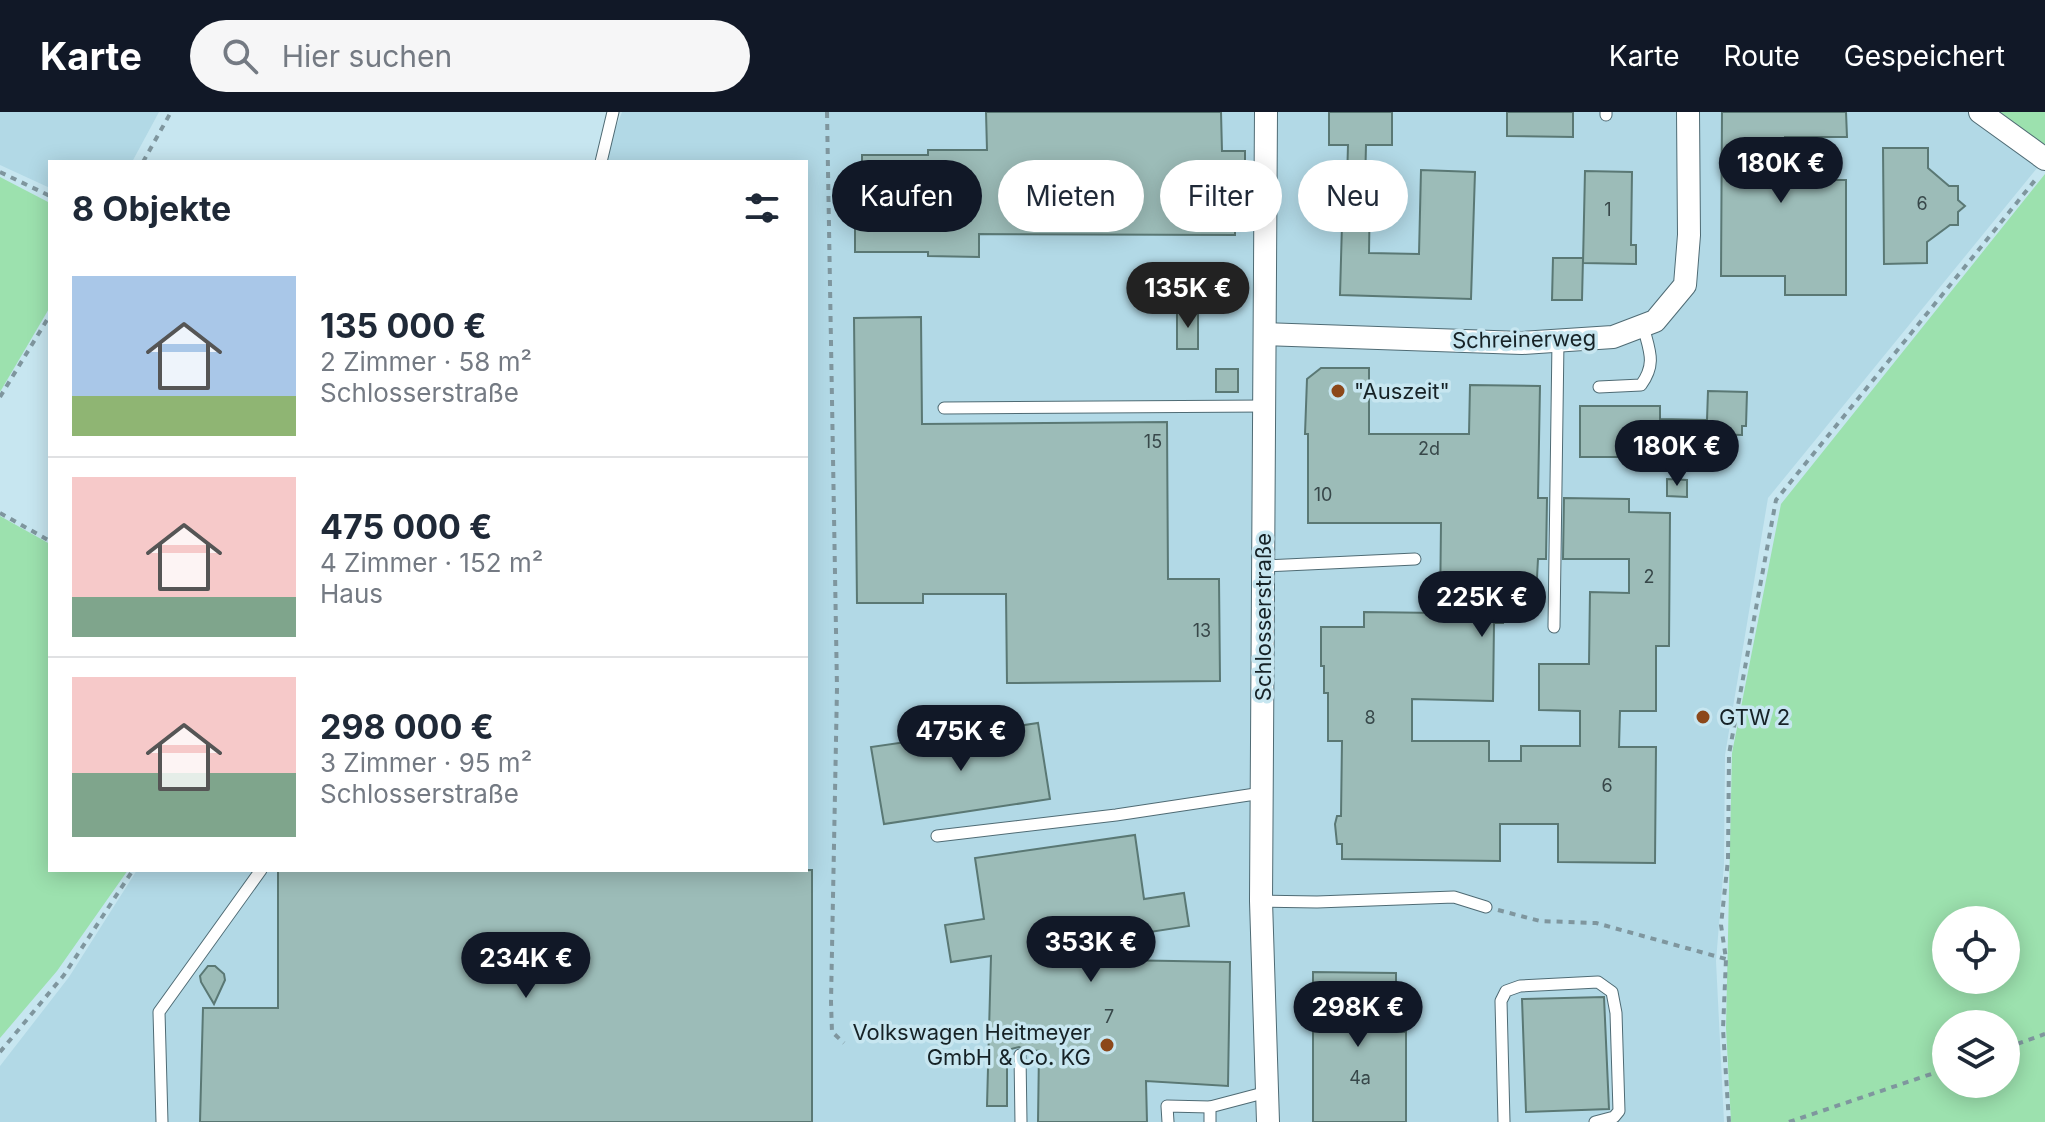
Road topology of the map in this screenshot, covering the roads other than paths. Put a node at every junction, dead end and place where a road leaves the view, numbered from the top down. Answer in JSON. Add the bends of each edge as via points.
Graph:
{"nodes":[{"id":1,"x":613,"y":112,"type":"edge"},
{"id":2,"x":1266,"y":112,"type":"edge"},
{"id":3,"x":1688,"y":112,"type":"edge"},
{"id":4,"x":1980,"y":112,"type":"edge"},
{"id":5,"x":2045,"y":159,"type":"edge"},
{"id":6,"x":601,"y":160,"type":"edge"},
{"id":7,"x":1643,"y":326,"type":"junction"},
{"id":8,"x":1266,"y":334,"type":"junction"},
{"id":9,"x":1558,"y":341,"type":"junction"},
{"id":10,"x":1599,"y":387,"type":"dead end"},
{"id":11,"x":1265,"y":406,"type":"junction"},
{"id":12,"x":944,"y":408,"type":"dead end"},
{"id":13,"x":1415,"y":559,"type":"dead end"},
{"id":14,"x":1264,"y":566,"type":"junction"},
{"id":15,"x":1554,"y":627,"type":"dead end"},
{"id":16,"x":1262,"y":793,"type":"junction"},
{"id":17,"x":937,"y":836,"type":"dead end"},
{"id":18,"x":260,"y":872,"type":"edge"},
{"id":19,"x":1261,"y":901,"type":"junction"},
{"id":20,"x":1486,"y":907,"type":"road end"},
{"id":21,"x":1020,"y":1055,"type":"dead end"},
{"id":22,"x":1267,"y":1092,"type":"junction"},
{"id":23,"x":1210,"y":1107,"type":"junction"},
{"id":24,"x":162,"y":1122,"type":"edge"},
{"id":25,"x":1021,"y":1122,"type":"edge"},
{"id":26,"x":1168,"y":1122,"type":"edge"},
{"id":27,"x":1210,"y":1122,"type":"edge"},
{"id":28,"x":1268,"y":1122,"type":"edge"},
{"id":29,"x":1504,"y":1122,"type":"edge"},
{"id":30,"x":1595,"y":1122,"type":"edge"}],
"edges":[{"from":1,"to":6,"type":"lane"},
{"from":2,"to":8,"type":"street","name":"Schlosserstraße"},
{"from":3,"to":7,"type":"street","name":"Schreinerweg","via":[[1685,285],[1655,321]]},
{"from":4,"to":5,"type":"street"},
{"from":7,"to":9,"type":"street","name":"Schreinerweg","via":[[1613,337]]},
{"from":7,"to":10,"type":"lane","via":[[1649,374],[1641,385]]},
{"from":8,"to":9,"type":"street","name":"Schreinerweg"},
{"from":8,"to":11,"type":"street","name":"Schlosserstraße"},
{"from":9,"to":15,"type":"lane"},
{"from":11,"to":12,"type":"lane"},
{"from":11,"to":14,"type":"street","name":"Schlosserstraße"},
{"from":13,"to":14,"type":"lane"},
{"from":14,"to":16,"type":"street","name":"Schlosserstraße"},
{"from":16,"to":17,"type":"lane"},
{"from":16,"to":19,"type":"street","name":"Schlosserstraße"},
{"from":18,"to":24,"type":"lane","via":[[159,1012]]},
{"from":19,"to":20,"type":"lane","via":[[1454,897]]},
{"from":19,"to":22,"type":"street","name":"Schlosserstraße"},
{"from":21,"to":25,"type":"lane"},
{"from":22,"to":23,"type":"lane"},
{"from":22,"to":28,"type":"street","name":"Schlosserstraße"},
{"from":23,"to":26,"type":"lane","via":[[1167,1106]]},
{"from":23,"to":27,"type":"lane"},
{"from":29,"to":30,"type":"lane","via":[[1501,1001],[1506,991],[1598,982],[1612,992],[1616,1013],[1619,1111]]}]}
